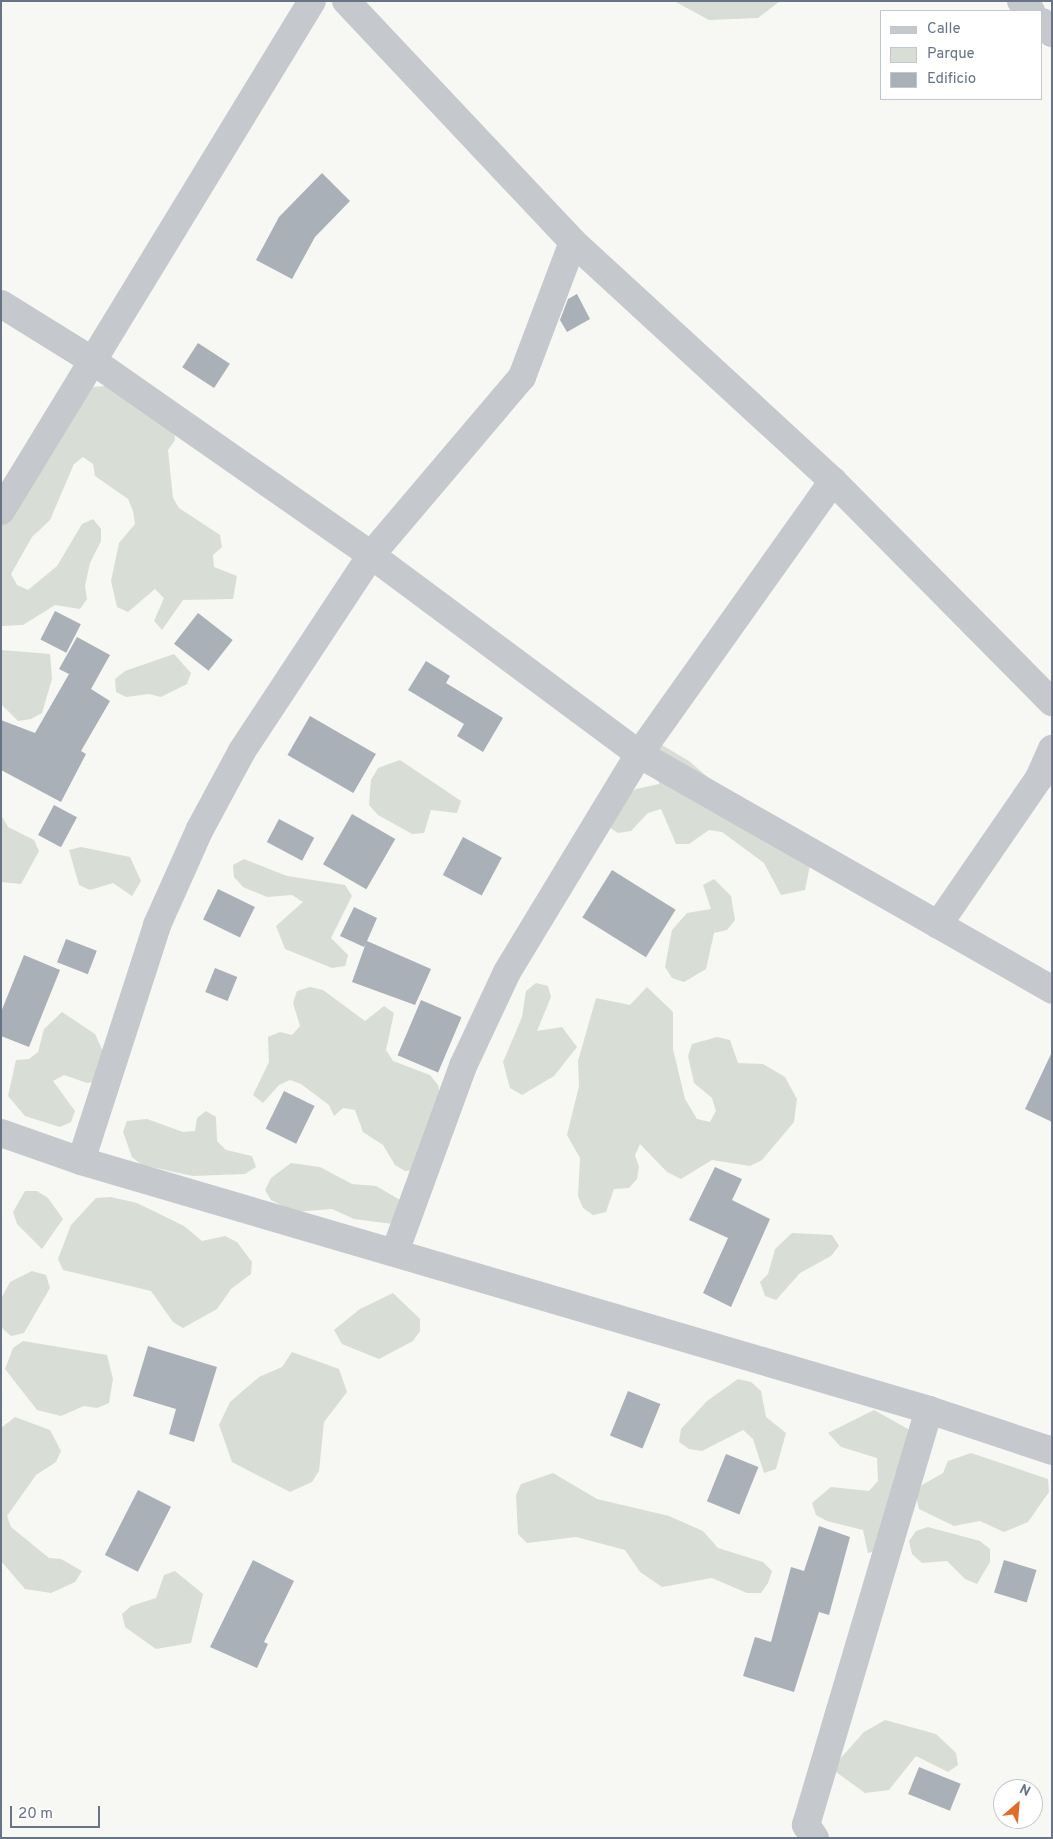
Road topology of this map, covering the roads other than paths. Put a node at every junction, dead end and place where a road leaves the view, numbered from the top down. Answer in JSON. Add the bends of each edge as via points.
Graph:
{"nodes":[{"id":1,"x":312,"y":1,"type":"edge"},
{"id":2,"x":346,"y":1,"type":"edge"},
{"id":3,"x":1021,"y":1,"type":"edge"},
{"id":4,"x":1030,"y":10,"type":"edge"},
{"id":5,"x":1043,"y":23,"type":"edge"},
{"id":6,"x":1052,"y":32,"type":"edge"},
{"id":7,"x":573,"y":242,"type":"junction"},
{"id":8,"x":1,"y":304,"type":"edge"},
{"id":9,"x":93,"y":361,"type":"junction"},
{"id":10,"x":833,"y":481,"type":"junction"},
{"id":11,"x":1,"y":511,"type":"edge"},
{"id":12,"x":371,"y":555,"type":"junction"},
{"id":13,"x":1052,"y":702,"type":"edge"},
{"id":14,"x":1052,"y":749,"type":"edge"},
{"id":15,"x":639,"y":754,"type":"junction"},
{"id":16,"x":1045,"y":777,"type":"edge"},
{"id":17,"x":938,"y":925,"type":"junction"},
{"id":18,"x":1052,"y":990,"type":"edge"},
{"id":19,"x":1,"y":1133,"type":"edge"},
{"id":20,"x":81,"y":1161,"type":"junction"},
{"id":21,"x":395,"y":1252,"type":"junction"},
{"id":22,"x":929,"y":1410,"type":"junction"},
{"id":23,"x":1052,"y":1452,"type":"edge"},
{"id":24,"x":815,"y":1838,"type":"edge"}],
"edges":[{"from":1,"to":9,"type":"street"},
{"from":2,"to":7,"type":"street"},
{"from":3,"to":4,"type":"street"},
{"from":5,"to":6,"type":"street"},
{"from":7,"to":10,"type":"street"},
{"from":7,"to":12,"type":"street","via":[[522,377]]},
{"from":8,"to":9,"type":"street"},
{"from":9,"to":11,"type":"street"},
{"from":9,"to":12,"type":"street"},
{"from":10,"to":13,"type":"street"},
{"from":10,"to":15,"type":"street"},
{"from":12,"to":15,"type":"street"},
{"from":12,"to":20,"type":"street","via":[[242,751],[200,829],[157,925]]},
{"from":14,"to":16,"type":"street"},
{"from":15,"to":17,"type":"street"},
{"from":15,"to":21,"type":"street","via":[[507,972],[463,1066]]},
{"from":16,"to":17,"type":"street"},
{"from":17,"to":18,"type":"street"},
{"from":19,"to":20,"type":"street"},
{"from":20,"to":21,"type":"street"},
{"from":21,"to":22,"type":"street"},
{"from":22,"to":23,"type":"street"},
{"from":22,"to":24,"type":"street","via":[[806,1825]]}]}
